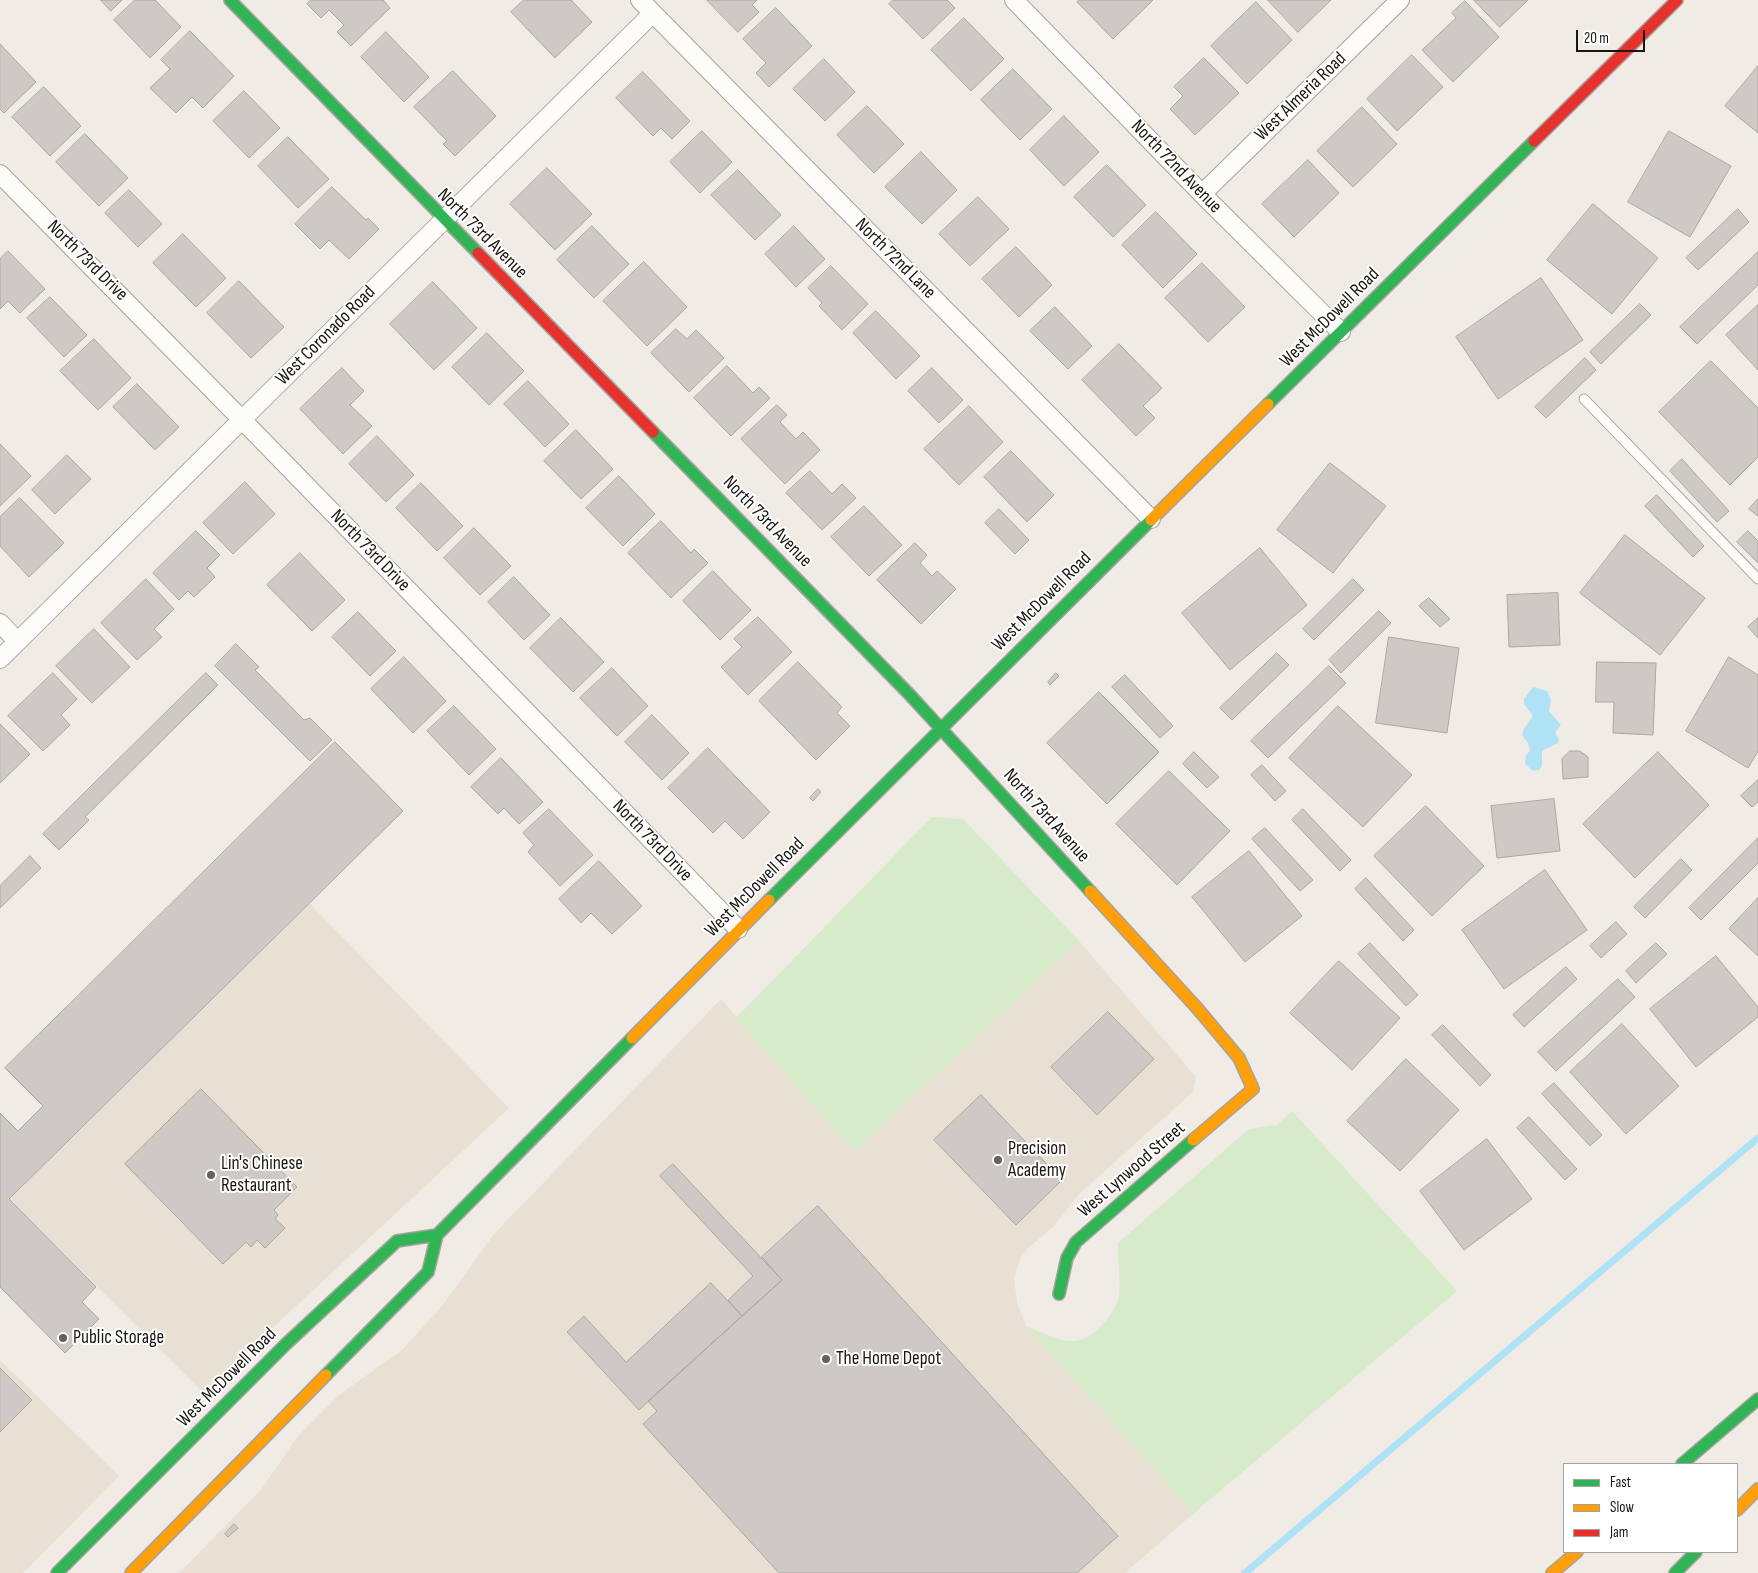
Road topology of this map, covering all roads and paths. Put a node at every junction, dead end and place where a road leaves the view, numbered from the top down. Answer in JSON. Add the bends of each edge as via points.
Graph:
{"nodes":[{"id":1,"x":230,"y":0,"type":"edge"},
{"id":2,"x":640,"y":0,"type":"edge"},
{"id":3,"x":1014,"y":0,"type":"edge"},
{"id":4,"x":1400,"y":0,"type":"edge"},
{"id":5,"x":1677,"y":0,"type":"edge"},
{"id":6,"x":653,"y":13,"type":"junction"},
{"id":7,"x":0,"y":174,"type":"edge"},
{"id":8,"x":1202,"y":194,"type":"junction"},
{"id":9,"x":444,"y":220,"type":"junction"},
{"id":10,"x":1341,"y":332,"type":"junction"},
{"id":11,"x":1584,"y":399,"type":"dead end"},
{"id":12,"x":242,"y":419,"type":"junction"},
{"id":13,"x":1151,"y":519,"type":"junction"},
{"id":14,"x":1758,"y":579,"type":"edge"},
{"id":15,"x":0,"y":623,"type":"edge"},
{"id":16,"x":17,"y":641,"type":"junction"},
{"id":17,"x":0,"y":659,"type":"edge"},
{"id":18,"x":940,"y":727,"type":"junction"},
{"id":19,"x":738,"y":930,"type":"junction"},
{"id":20,"x":1253,"y":1090,"type":"joint"},
{"id":21,"x":437,"y":1235,"type":"junction"},
{"id":22,"x":1059,"y":1294,"type":"dead end"},
{"id":23,"x":1758,"y":1399,"type":"edge"},
{"id":24,"x":1683,"y":1463,"type":"edge"},
{"id":25,"x":1758,"y":1489,"type":"edge"},
{"id":26,"x":1738,"y":1509,"type":"edge"},
{"id":27,"x":1576,"y":1553,"type":"edge"},
{"id":28,"x":1695,"y":1553,"type":"edge"},
{"id":29,"x":56,"y":1573,"type":"edge"},
{"id":30,"x":131,"y":1573,"type":"edge"},
{"id":31,"x":1552,"y":1573,"type":"edge"},
{"id":32,"x":1675,"y":1573,"type":"edge"}],
"edges":[{"from":1,"to":9,"type":"main road","name":"North 73rd Avenue"},
{"from":2,"to":6,"type":"street","name":"North 72nd Lane"},
{"from":3,"to":8,"type":"street","name":"North 72nd Avenue"},
{"from":4,"to":8,"type":"street","name":"West Almeria Road"},
{"from":5,"to":10,"type":"main road","name":"West McDowell Road"},
{"from":6,"to":9,"type":"street","name":"West Coronado Road"},
{"from":6,"to":13,"type":"street","name":"North 72nd Lane"},
{"from":7,"to":12,"type":"street","name":"North 73rd Drive"},
{"from":8,"to":10,"type":"street","name":"North 72nd Avenue"},
{"from":9,"to":12,"type":"street","name":"West Coronado Road"},
{"from":9,"to":18,"type":"main road","name":"North 73rd Avenue","via":[[707,485]]},
{"from":10,"to":13,"type":"main road","name":"West McDowell Road"},
{"from":11,"to":14,"type":"lane"},
{"from":12,"to":16,"type":"street","name":"West Coronado Road"},
{"from":12,"to":19,"type":"street","name":"North 73rd Drive"},
{"from":13,"to":18,"type":"main road","name":"West McDowell Road"},
{"from":15,"to":16,"type":"street"},
{"from":16,"to":17,"type":"street","name":"West Coronado Road"},
{"from":18,"to":19,"type":"main road","name":"West McDowell Road"},
{"from":18,"to":20,"type":"main road","name":"North 73rd Avenue","via":[[1197,1008],[1239,1058]]},
{"from":19,"to":21,"type":"main road","name":"West McDowell Road"},
{"from":20,"to":22,"type":"main road","name":"West Lynwood Street","via":[[1076,1242],[1067,1258]]},
{"from":21,"to":29,"type":"main road","name":"West McDowell Road","via":[[397,1241],[286,1344]]},
{"from":21,"to":30,"type":"main road","via":[[428,1272]]},
{"from":23,"to":24,"type":"main road"},
{"from":25,"to":26,"type":"main road"},
{"from":27,"to":31,"type":"main road"},
{"from":28,"to":32,"type":"main road"}]}
